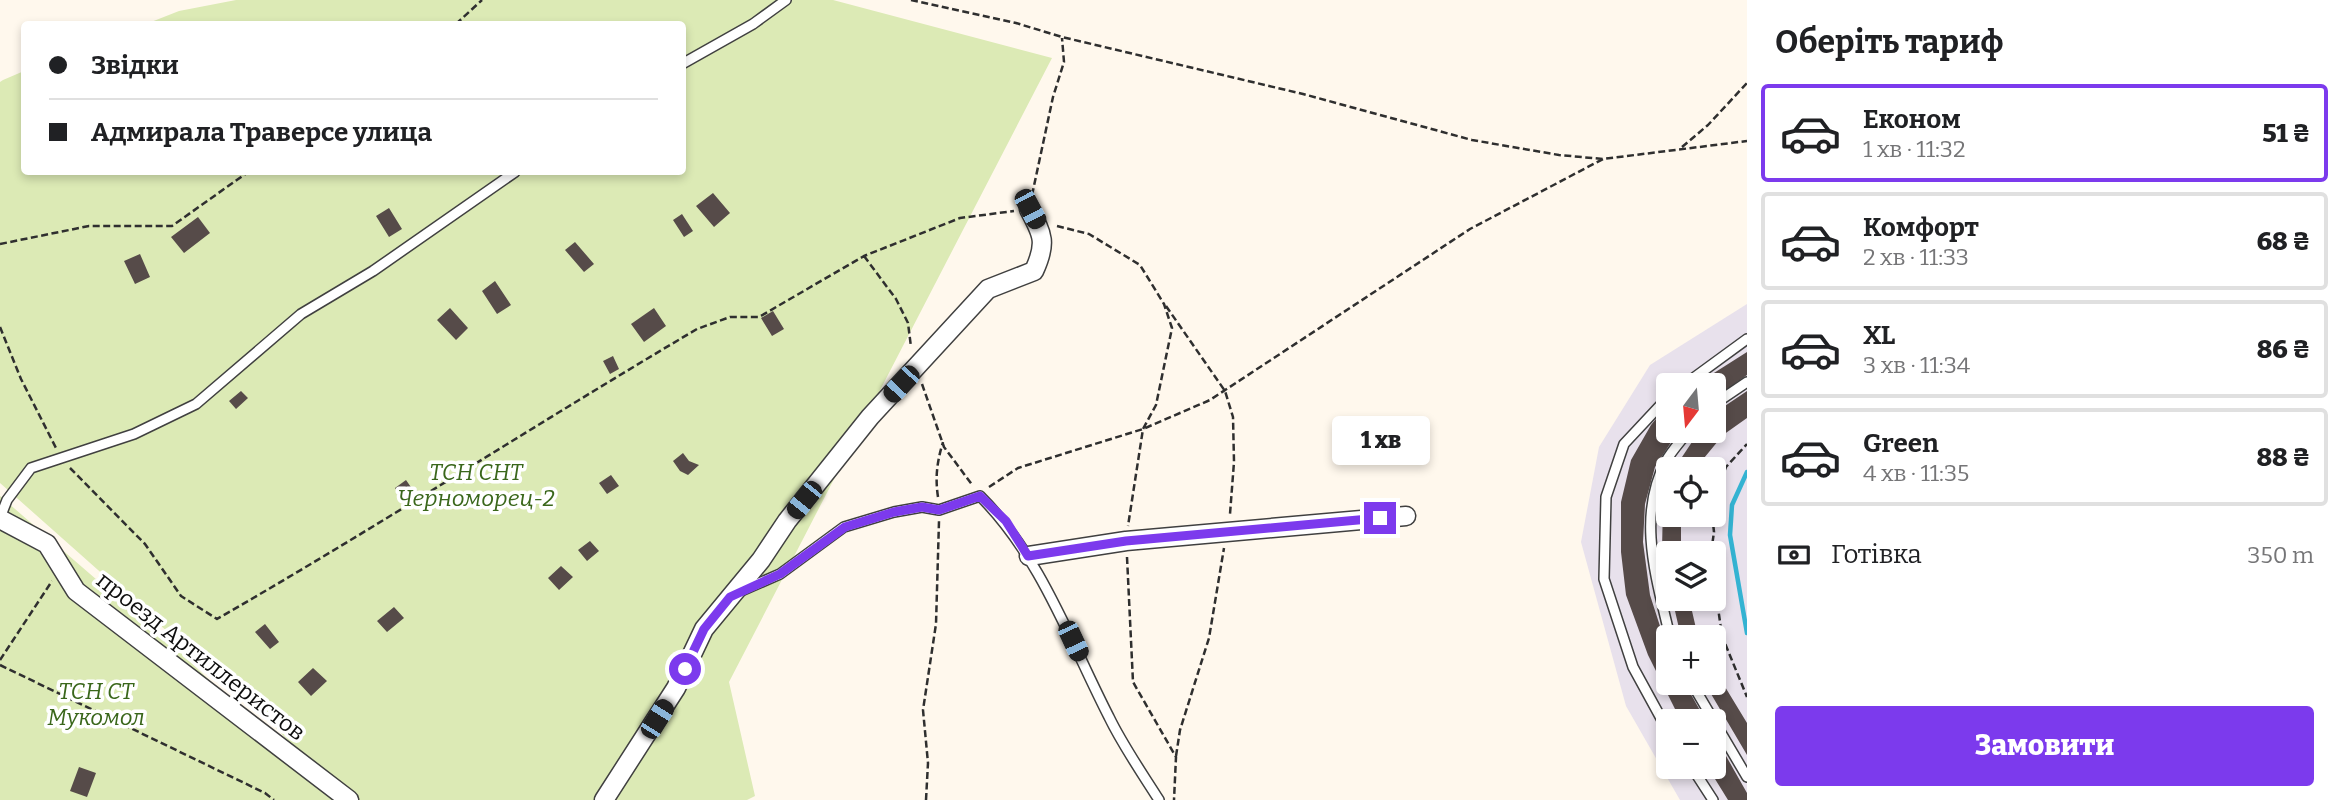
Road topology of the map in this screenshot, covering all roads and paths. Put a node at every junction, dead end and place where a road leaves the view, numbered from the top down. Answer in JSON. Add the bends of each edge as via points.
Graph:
{"nodes":[{"id":1,"x":482,"y":0,"type":"edge"},
{"id":2,"x":786,"y":0,"type":"edge"},
{"id":3,"x":911,"y":0,"type":"edge"},
{"id":4,"x":459,"y":21,"type":"edge"},
{"id":5,"x":1062,"y":37,"type":"junction"},
{"id":6,"x":686,"y":62,"type":"edge"},
{"id":7,"x":1747,"y":83,"type":"edge"},
{"id":8,"x":1747,"y":141,"type":"edge"},
{"id":9,"x":1681,"y":148,"type":"junction"},
{"id":10,"x":1603,"y":159,"type":"junction"},
{"id":11,"x":244,"y":175,"type":"edge"},
{"id":12,"x":511,"y":175,"type":"edge"},
{"id":13,"x":1030,"y":209,"type":"junction"},
{"id":14,"x":0,"y":244,"type":"edge"},
{"id":15,"x":864,"y":256,"type":"junction"},
{"id":16,"x":0,"y":327,"type":"edge"},
{"id":17,"x":1747,"y":339,"type":"edge"},
{"id":18,"x":916,"y":367,"type":"junction"},
{"id":19,"x":1700,"y":373,"type":"edge"},
{"id":20,"x":1747,"y":382,"type":"edge"},
{"id":21,"x":1726,"y":396,"type":"edge"},
{"id":22,"x":1656,"y":410,"type":"edge"},
{"id":23,"x":1143,"y":429,"type":"junction"},
{"id":24,"x":943,"y":442,"type":"junction"},
{"id":25,"x":1680,"y":443,"type":"edge"},
{"id":26,"x":1747,"y":444,"type":"edge"},
{"id":27,"x":62,"y":459,"type":"junction"},
{"id":28,"x":1726,"y":467,"type":"edge"},
{"id":29,"x":980,"y":496,"type":"junction"},
{"id":30,"x":940,"y":510,"type":"junction"},
{"id":31,"x":1406,"y":516,"type":"dead end"},
{"id":32,"x":0,"y":518,"type":"edge"},
{"id":33,"x":1126,"y":541,"type":"junction"},
{"id":34,"x":1028,"y":556,"type":"junction"},
{"id":35,"x":61,"y":568,"type":"junction"},
{"id":36,"x":730,"y":597,"type":"junction"},
{"id":37,"x":1718,"y":611,"type":"edge"},
{"id":38,"x":1667,"y":625,"type":"edge"},
{"id":39,"x":0,"y":663,"type":"edge"},
{"id":40,"x":1699,"y":695,"type":"edge"},
{"id":41,"x":1747,"y":696,"type":"edge"},
{"id":42,"x":1656,"y":709,"type":"edge"},
{"id":43,"x":1747,"y":777,"type":"edge"},
{"id":44,"x":1699,"y":779,"type":"edge"},
{"id":45,"x":274,"y":800,"type":"edge"},
{"id":46,"x":348,"y":800,"type":"edge"},
{"id":47,"x":604,"y":800,"type":"edge"},
{"id":48,"x":926,"y":800,"type":"edge"},
{"id":49,"x":1158,"y":800,"type":"edge"},
{"id":50,"x":1174,"y":800,"type":"edge"},
{"id":51,"x":1713,"y":800,"type":"edge"}],
"edges":[{"from":1,"to":4,"type":"path"},
{"from":2,"to":6,"type":"lane"},
{"from":3,"to":5,"type":"path"},
{"from":5,"to":10,"type":"path","via":[[1472,140]]},
{"from":5,"to":13,"type":"path","via":[[1064,62]]},
{"from":7,"to":9,"type":"path"},
{"from":8,"to":9,"type":"path"},
{"from":9,"to":10,"type":"path"},
{"from":10,"to":23,"type":"path","via":[[1470,229],[1210,400]]},
{"from":11,"to":14,"type":"path","via":[[172,226],[89,226]]},
{"from":12,"to":27,"type":"lane","via":[[373,271],[301,314],[196,404],[134,434]]},
{"from":13,"to":15,"type":"path","via":[[960,218]]},
{"from":13,"to":18,"type":"street","via":[[1042,232],[1044,250],[1034,271],[988,289]]},
{"from":13,"to":23,"type":"path","via":[[1048,224],[1089,234],[1140,265],[1164,304],[1172,328],[1156,405]]},
{"from":15,"to":18,"type":"path","via":[[908,323]]},
{"from":15,"to":27,"type":"path","via":[[759,317],[730,317],[696,329],[217,619],[181,596],[145,544]]},
{"from":16,"to":27,"type":"path"},
{"from":17,"to":19,"type":"lane"},
{"from":18,"to":24,"type":"path"},
{"from":18,"to":36,"type":"street","via":[[870,417]]},
{"from":20,"to":21,"type":"lane"},
{"from":22,"to":42,"type":"lane","via":[[1624,444],[1606,497],[1604,579],[1633,667]]},
{"from":23,"to":29,"type":"path","via":[[1018,468]]},
{"from":23,"to":33,"type":"path"},
{"from":24,"to":29,"type":"path"},
{"from":24,"to":30,"type":"path","via":[[935,480]]},
{"from":25,"to":38,"type":"lane","via":[[1666,462],[1652,503],[1650,549]]},
{"from":26,"to":28,"type":"path"},
{"from":27,"to":32,"type":"lane","via":[[31,468],[7,500]]},
{"from":29,"to":30,"type":"lane"},
{"from":29,"to":34,"type":"lane","via":[[1006,521]]},
{"from":30,"to":36,"type":"lane","via":[[922,507],[894,512],[845,527],[780,574]]},
{"from":30,"to":48,"type":"path","via":[[936,624],[923,710]]},
{"from":31,"to":33,"type":"street"},
{"from":32,"to":35,"type":"street","name":"проезд Артиллеристов","via":[[47,544]]},
{"from":33,"to":34,"type":"street"},
{"from":33,"to":50,"type":"path","via":[[1133,682],[1176,757]]},
{"from":34,"to":49,"type":"lane","via":[[1110,719]]},
{"from":35,"to":39,"type":"path"},
{"from":35,"to":46,"type":"street","name":"проезд Артиллеристов","via":[[75,591]]},
{"from":36,"to":47,"type":"street","via":[[704,629],[676,688]]},
{"from":37,"to":41,"type":"path","via":[[1722,636]]},
{"from":39,"to":45,"type":"path"},
{"from":40,"to":43,"type":"lane"},
{"from":44,"to":51,"type":"lane"}]}
